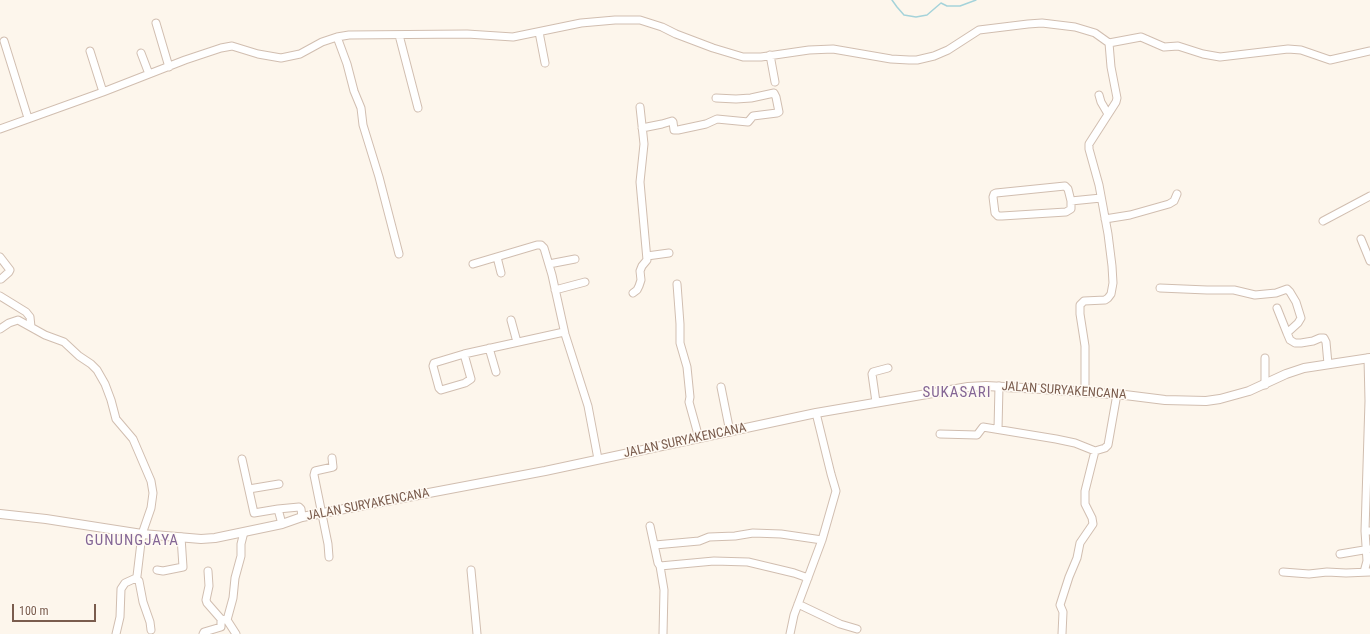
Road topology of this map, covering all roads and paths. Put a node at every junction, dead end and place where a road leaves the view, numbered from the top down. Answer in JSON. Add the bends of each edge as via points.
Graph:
{"nodes":[{"id":1,"x":156,"y":23,"type":"dead end"},
{"id":2,"x":539,"y":32,"type":"junction"},
{"id":3,"x":399,"y":35,"type":"junction"},
{"id":4,"x":337,"y":37,"type":"junction"},
{"id":5,"x":4,"y":41,"type":"dead end"},
{"id":6,"x":1109,"y":43,"type":"junction"},
{"id":7,"x":90,"y":51,"type":"dead end"},
{"id":8,"x":1370,"y":51,"type":"edge"},
{"id":9,"x":141,"y":53,"type":"dead end"},
{"id":10,"x":770,"y":56,"type":"junction"},
{"id":11,"x":545,"y":63,"type":"dead end"},
{"id":12,"x":169,"y":67,"type":"junction"},
{"id":13,"x":149,"y":74,"type":"junction"},
{"id":14,"x":775,"y":82,"type":"dead end"},
{"id":15,"x":103,"y":92,"type":"junction"},
{"id":16,"x":1099,"y":95,"type":"dead end"},
{"id":17,"x":716,"y":98,"type":"dead end"},
{"id":18,"x":640,"y":107,"type":"dead end"},
{"id":19,"x":418,"y":108,"type":"dead end"},
{"id":20,"x":1108,"y":114,"type":"junction"},
{"id":21,"x":28,"y":118,"type":"junction"},
{"id":22,"x":642,"y":128,"type":"junction"},
{"id":23,"x":0,"y":129,"type":"edge"},
{"id":24,"x":1177,"y":194,"type":"dead end"},
{"id":25,"x":1370,"y":196,"type":"edge"},
{"id":26,"x":1101,"y":198,"type":"junction"},
{"id":27,"x":1071,"y":201,"type":"junction"},
{"id":28,"x":1105,"y":219,"type":"junction"},
{"id":29,"x":1323,"y":221,"type":"dead end"},
{"id":30,"x":1361,"y":239,"type":"dead end"},
{"id":31,"x":669,"y":253,"type":"dead end"},
{"id":32,"x":399,"y":254,"type":"dead end"},
{"id":33,"x":647,"y":256,"type":"junction"},
{"id":34,"x":0,"y":257,"type":"edge"},
{"id":35,"x":497,"y":257,"type":"junction"},
{"id":36,"x":575,"y":259,"type":"dead end"},
{"id":37,"x":1370,"y":261,"type":"edge"},
{"id":38,"x":473,"y":264,"type":"dead end"},
{"id":39,"x":549,"y":264,"type":"junction"},
{"id":40,"x":500,"y":273,"type":"dead end"},
{"id":41,"x":1,"y":279,"type":"edge"},
{"id":42,"x":585,"y":282,"type":"dead end"},
{"id":43,"x":677,"y":284,"type":"dead end"},
{"id":44,"x":1160,"y":288,"type":"dead end"},
{"id":45,"x":555,"y":290,"type":"junction"},
{"id":46,"x":633,"y":293,"type":"dead end"},
{"id":47,"x":0,"y":296,"type":"edge"},
{"id":48,"x":1277,"y":308,"type":"dead end"},
{"id":49,"x":511,"y":320,"type":"dead end"},
{"id":50,"x":31,"y":327,"type":"junction"},
{"id":51,"x":0,"y":329,"type":"edge"},
{"id":52,"x":564,"y":332,"type":"junction"},
{"id":53,"x":1287,"y":333,"type":"junction"},
{"id":54,"x":517,"y":342,"type":"junction"},
{"id":55,"x":489,"y":348,"type":"junction"},
{"id":56,"x":464,"y":354,"type":"junction"},
{"id":57,"x":1265,"y":358,"type":"dead end"},
{"id":58,"x":1369,"y":358,"type":"edge"},
{"id":59,"x":1328,"y":364,"type":"junction"},
{"id":60,"x":888,"y":368,"type":"dead end"},
{"id":61,"x":496,"y":372,"type":"dead end"},
{"id":62,"x":1265,"y":385,"type":"junction"},
{"id":63,"x":999,"y":386,"type":"junction"},
{"id":64,"x":721,"y":387,"type":"dead end"},
{"id":65,"x":1085,"y":393,"type":"junction"},
{"id":66,"x":1117,"y":394,"type":"junction"},
{"id":67,"x":876,"y":402,"type":"junction"},
{"id":68,"x":816,"y":413,"type":"junction"},
{"id":69,"x":998,"y":429,"type":"junction"},
{"id":70,"x":730,"y":432,"type":"junction"},
{"id":71,"x":940,"y":434,"type":"dead end"},
{"id":72,"x":699,"y":438,"type":"junction"},
{"id":73,"x":1095,"y":451,"type":"junction"},
{"id":74,"x":332,"y":458,"type":"dead end"},
{"id":75,"x":242,"y":459,"type":"dead end"},
{"id":76,"x":598,"y":459,"type":"junction"},
{"id":77,"x":279,"y":484,"type":"dead end"},
{"id":78,"x":249,"y":489,"type":"junction"},
{"id":79,"x":278,"y":509,"type":"junction"},
{"id":80,"x":0,"y":514,"type":"edge"},
{"id":81,"x":322,"y":514,"type":"junction"},
{"id":82,"x":302,"y":518,"type":"junction"},
{"id":83,"x":282,"y":524,"type":"junction"},
{"id":84,"x":650,"y":526,"type":"dead end"},
{"id":85,"x":1368,"y":531,"type":"edge"},
{"id":86,"x":244,"y":532,"type":"junction"},
{"id":87,"x":142,"y":534,"type":"junction"},
{"id":88,"x":181,"y":537,"type":"junction"},
{"id":89,"x":822,"y":540,"type":"junction"},
{"id":90,"x":655,"y":545,"type":"junction"},
{"id":91,"x":1368,"y":549,"type":"edge"},
{"id":92,"x":1340,"y":554,"type":"dead end"},
{"id":93,"x":329,"y":557,"type":"dead end"},
{"id":94,"x":660,"y":566,"type":"junction"},
{"id":95,"x":157,"y":570,"type":"dead end"},
{"id":96,"x":471,"y":570,"type":"dead end"},
{"id":97,"x":208,"y":571,"type":"dead end"},
{"id":98,"x":1283,"y":572,"type":"dead end"},
{"id":99,"x":1367,"y":572,"type":"edge"},
{"id":100,"x":136,"y":578,"type":"junction"},
{"id":101,"x":808,"y":578,"type":"junction"},
{"id":102,"x":798,"y":604,"type":"junction"},
{"id":103,"x":224,"y":620,"type":"junction"},
{"id":104,"x":857,"y":629,"type":"dead end"},
{"id":105,"x":151,"y":630,"type":"dead end"},
{"id":106,"x":116,"y":634,"type":"edge"},
{"id":107,"x":203,"y":634,"type":"edge"},
{"id":108,"x":236,"y":634,"type":"edge"},
{"id":109,"x":477,"y":634,"type":"edge"},
{"id":110,"x":663,"y":634,"type":"edge"},
{"id":111,"x":790,"y":634,"type":"edge"},
{"id":112,"x":1062,"y":634,"type":"edge"}],
"edges":[{"from":1,"to":12,"type":"street"},
{"from":2,"to":3,"type":"street","via":[[513,37],[467,34]]},
{"from":2,"to":10,"type":"street","via":[[581,23],[640,20],[735,55]]},
{"from":2,"to":11,"type":"street"},
{"from":3,"to":4,"type":"street","via":[[358,34]]},
{"from":3,"to":19,"type":"street"},
{"from":4,"to":12,"type":"street","via":[[300,54],[281,58],[232,46]]},
{"from":4,"to":32,"type":"street","via":[[361,108],[363,125]]},
{"from":5,"to":21,"type":"street"},
{"from":6,"to":8,"type":"street","via":[[1141,37],[1164,47],[1178,46],[1213,56],[1298,49],[1330,60]]},
{"from":6,"to":10,"type":"street","via":[[1095,33],[1074,28],[1055,24],[1028,24],[978,31],[948,50],[917,60],[896,60],[833,49]]},
{"from":6,"to":20,"type":"street","via":[[1117,100]]},
{"from":7,"to":15,"type":"street"},
{"from":9,"to":13,"type":"street"},
{"from":10,"to":14,"type":"street"},
{"from":12,"to":13,"type":"street"},
{"from":13,"to":15,"type":"street"},
{"from":15,"to":21,"type":"street"},
{"from":16,"to":20,"type":"street","via":[[1100,102]]},
{"from":17,"to":22,"type":"street","via":[[736,100],[774,93],[779,112],[754,116],[748,122],[717,119],[674,130],[672,121]]},
{"from":18,"to":22,"type":"street"},
{"from":20,"to":26,"type":"street","via":[[1089,146]]},
{"from":21,"to":23,"type":"street"},
{"from":22,"to":33,"type":"street","via":[[644,144],[640,182]]},
{"from":24,"to":28,"type":"street","via":[[1176,199],[1169,204]]},
{"from":25,"to":29,"type":"street"},
{"from":26,"to":27,"type":"street"},
{"from":26,"to":28,"type":"street"},
{"from":27,"to":27,"type":"street","via":[[1065,186],[996,193],[993,197],[995,213],[998,216],[1066,212],[1071,209]]},
{"from":28,"to":65,"type":"street","via":[[1112,266],[1111,294],[1105,300],[1083,302],[1080,305],[1085,346]]},
{"from":30,"to":37,"type":"street"},
{"from":31,"to":33,"type":"street"},
{"from":33,"to":46,"type":"street","via":[[647,262],[640,271],[639,286]]},
{"from":34,"to":41,"type":"street","via":[[10,270]]},
{"from":35,"to":38,"type":"street"},
{"from":35,"to":39,"type":"street","via":[[541,245]]},
{"from":35,"to":40,"type":"street"},
{"from":36,"to":39,"type":"street"},
{"from":39,"to":45,"type":"street"},
{"from":42,"to":45,"type":"street"},
{"from":43,"to":72,"type":"street","via":[[680,342],[688,367],[689,402]]},
{"from":44,"to":53,"type":"street","via":[[1234,290],[1255,295],[1287,289],[1296,302],[1301,318]]},
{"from":45,"to":52,"type":"street"},
{"from":47,"to":50,"type":"street","via":[[26,312],[30,317]]},
{"from":48,"to":53,"type":"street"},
{"from":49,"to":54,"type":"street"},
{"from":50,"to":51,"type":"street","via":[[18,320]]},
{"from":50,"to":87,"type":"street","via":[[64,342],[97,370],[105,384],[116,419],[133,439],[151,481],[151,508]]},
{"from":52,"to":54,"type":"street"},
{"from":52,"to":76,"type":"street","via":[[588,406]]},
{"from":53,"to":59,"type":"street","via":[[1290,340],[1298,343],[1324,338]]},
{"from":54,"to":55,"type":"street"},
{"from":55,"to":56,"type":"street"},
{"from":55,"to":61,"type":"street"},
{"from":56,"to":56,"type":"street","via":[[471,379],[441,390],[433,364]]},
{"from":57,"to":62,"type":"street"},
{"from":58,"to":59,"type":"street","name":"JALAN SURYAKENCANA"},
{"from":58,"to":85,"type":"street"},
{"from":59,"to":62,"type":"street","name":"JALAN SURYAKENCANA","via":[[1298,370]]},
{"from":60,"to":67,"type":"street","via":[[872,374]]},
{"from":62,"to":66,"type":"street","name":"JALAN SURYAKENCANA","via":[[1206,401],[1165,400]]},
{"from":63,"to":65,"type":"street","name":"JALAN SURYAKENCANA"},
{"from":63,"to":67,"type":"street","name":"JALAN SURYAKENCANA","via":[[968,387]]},
{"from":63,"to":69,"type":"street"},
{"from":64,"to":70,"type":"street"},
{"from":65,"to":66,"type":"street","name":"JALAN SURYAKENCANA"},
{"from":66,"to":73,"type":"street","via":[[1108,445]]},
{"from":67,"to":68,"type":"street","name":"JALAN SURYAKENCANA"},
{"from":68,"to":70,"type":"street","name":"JALAN SURYAKENCANA"},
{"from":68,"to":89,"type":"street","via":[[836,491]]},
{"from":69,"to":71,"type":"street","via":[[983,427],[977,435]]},
{"from":69,"to":73,"type":"street","via":[[1075,443]]},
{"from":70,"to":72,"type":"street","name":"JALAN SURYAKENCANA"},
{"from":72,"to":76,"type":"street","name":"JALAN SURYAKENCANA"},
{"from":73,"to":112,"type":"street","via":[[1084,499],[1093,524],[1080,543],[1060,605],[1064,624]]},
{"from":74,"to":81,"type":"street","via":[[333,467],[315,471],[314,475]]},
{"from":75,"to":78,"type":"street"},
{"from":76,"to":81,"type":"street","name":"JALAN SURYAKENCANA"},
{"from":77,"to":78,"type":"street"},
{"from":78,"to":79,"type":"street","via":[[254,513]]},
{"from":79,"to":82,"type":"street","via":[[299,507]]},
{"from":79,"to":83,"type":"street"},
{"from":80,"to":87,"type":"street","name":"JALAN SURYAKENCANA"},
{"from":81,"to":82,"type":"street","name":"JALAN SURYAKENCANA"},
{"from":81,"to":93,"type":"street"},
{"from":82,"to":83,"type":"street","name":"JALAN SURYAKENCANA"},
{"from":83,"to":86,"type":"street","name":"JALAN SURYAKENCANA"},
{"from":84,"to":90,"type":"street"},
{"from":85,"to":91,"type":"street"},
{"from":86,"to":88,"type":"street","name":"JALAN SURYAKENCANA","via":[[201,539]]},
{"from":86,"to":103,"type":"street","via":[[233,598]]},
{"from":87,"to":88,"type":"street","name":"JALAN SURYAKENCANA"},
{"from":87,"to":100,"type":"street"},
{"from":88,"to":95,"type":"street","via":[[183,567]]},
{"from":89,"to":90,"type":"street","via":[[782,534],[753,534]]},
{"from":89,"to":101,"type":"street"},
{"from":90,"to":94,"type":"street"},
{"from":91,"to":92,"type":"street"},
{"from":91,"to":99,"type":"street"},
{"from":94,"to":101,"type":"street","via":[[714,560],[742,561]]},
{"from":94,"to":110,"type":"street","via":[[664,590]]},
{"from":96,"to":109,"type":"street"},
{"from":97,"to":103,"type":"street","via":[[209,586],[206,600]]},
{"from":98,"to":99,"type":"street"},
{"from":100,"to":105,"type":"street","via":[[139,581]]},
{"from":100,"to":106,"type":"street","via":[[125,583],[121,589],[120,617]]},
{"from":101,"to":102,"type":"street"},
{"from":102,"to":104,"type":"street","via":[[840,624]]},
{"from":102,"to":111,"type":"street"},
{"from":103,"to":107,"type":"street","via":[[221,627]]},
{"from":103,"to":108,"type":"street"}]}
